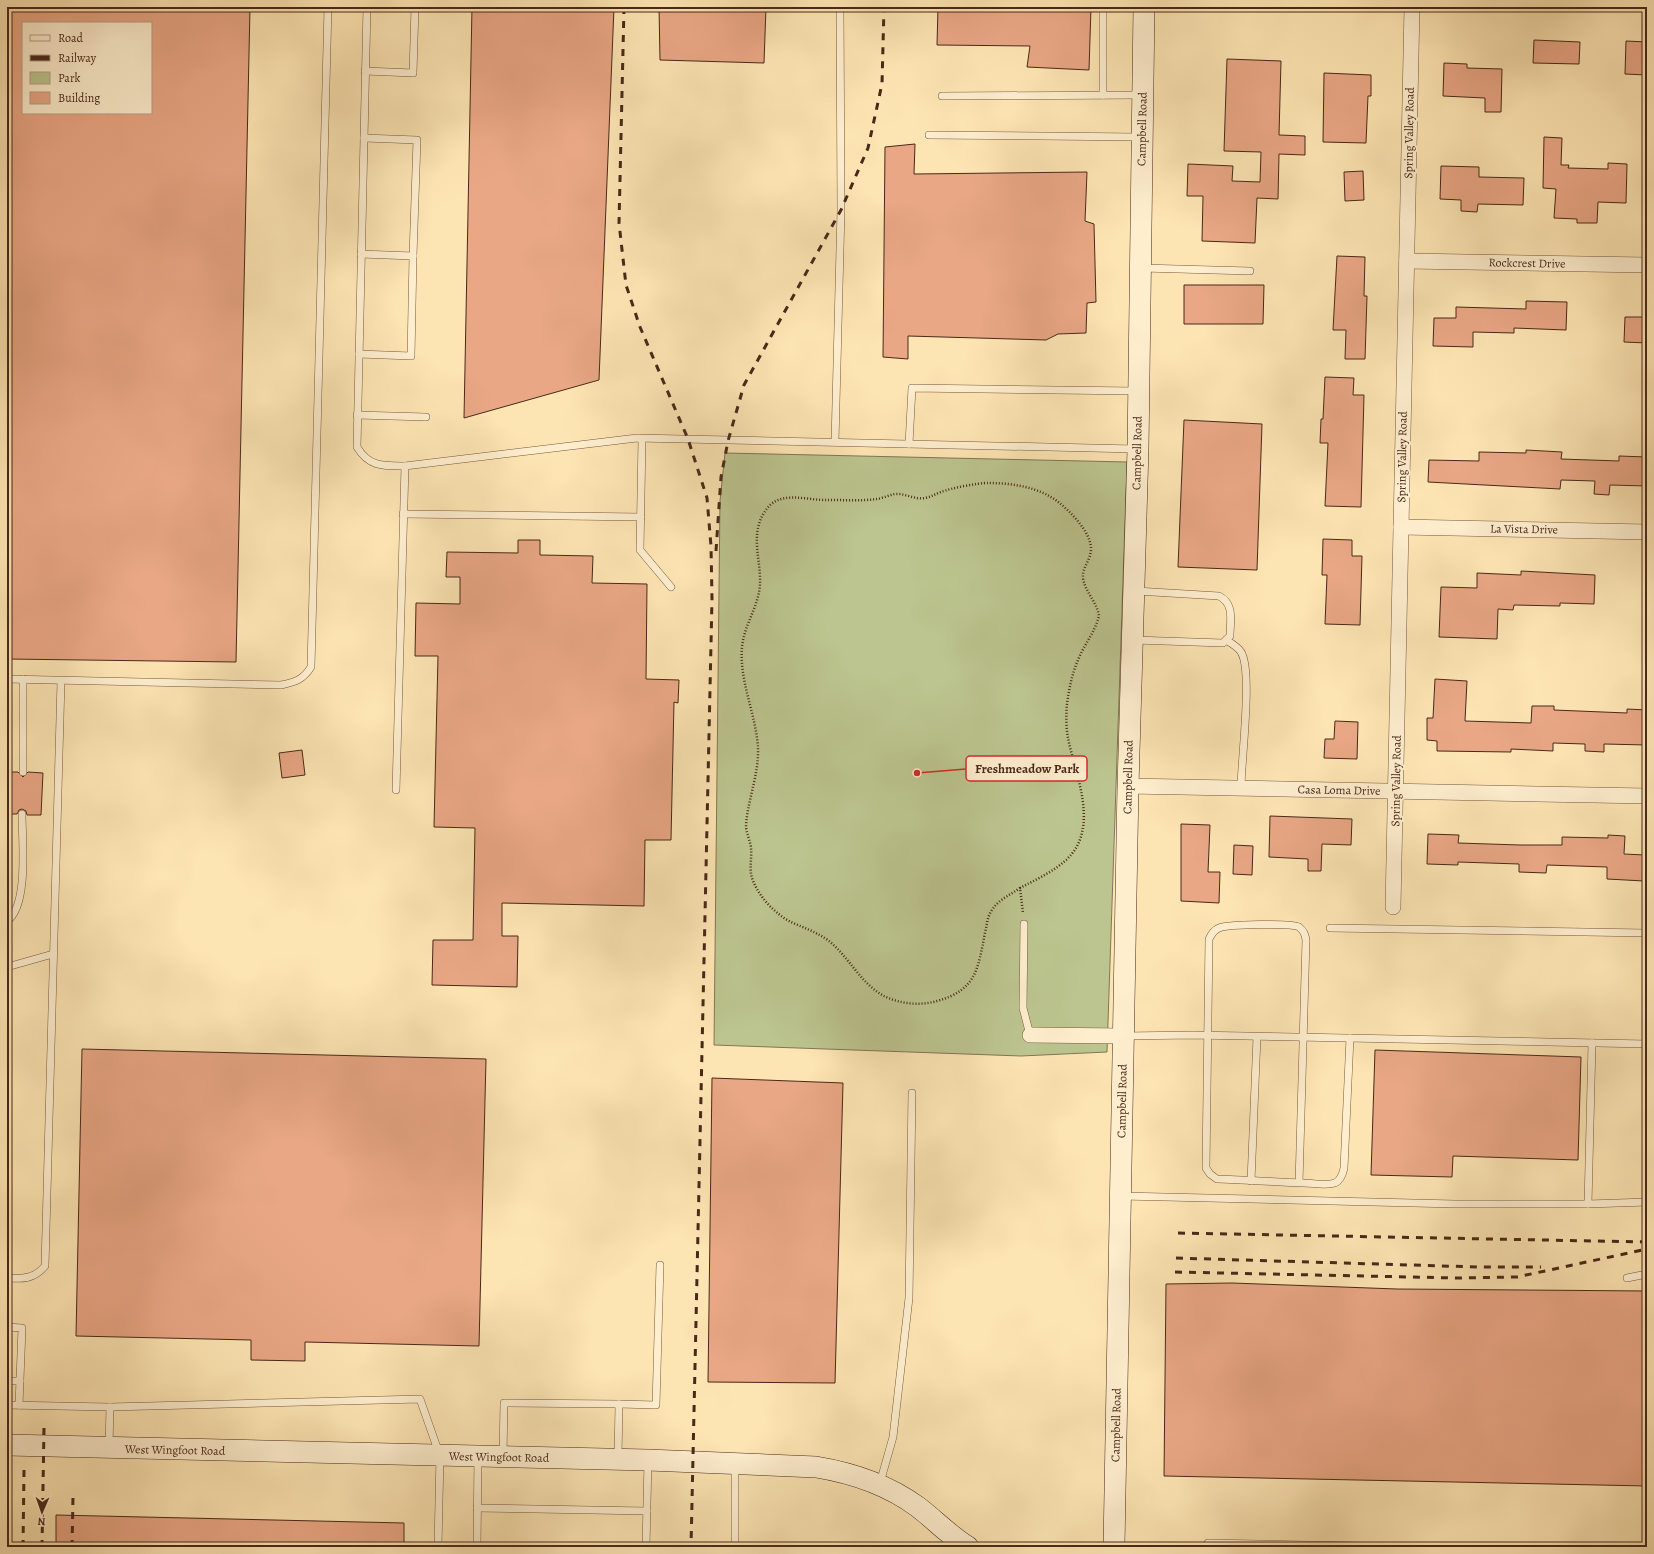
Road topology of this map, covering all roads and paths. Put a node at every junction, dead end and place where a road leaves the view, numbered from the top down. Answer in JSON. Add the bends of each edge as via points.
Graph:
{"nodes":[{"id":1,"x":328,"y":7,"type":"edge"},
{"id":2,"x":367,"y":7,"type":"edge"},
{"id":3,"x":415,"y":7,"type":"edge"},
{"id":4,"x":840,"y":7,"type":"edge"},
{"id":5,"x":1103,"y":7,"type":"edge"},
{"id":6,"x":1144,"y":7,"type":"edge"},
{"id":7,"x":1412,"y":7,"type":"edge"},
{"id":8,"x":365,"y":71,"type":"junction"},
{"id":9,"x":1103,"y":95,"type":"junction"},
{"id":10,"x":1143,"y":95,"type":"junction"},
{"id":11,"x":942,"y":96,"type":"dead end"},
{"id":12,"x":929,"y":135,"type":"dead end"},
{"id":13,"x":364,"y":138,"type":"junction"},
{"id":14,"x":1142,"y":138,"type":"junction"},
{"id":15,"x":361,"y":254,"type":"junction"},
{"id":16,"x":413,"y":256,"type":"junction"},
{"id":17,"x":1407,"y":261,"type":"junction"},
{"id":18,"x":1647,"y":266,"type":"edge"},
{"id":19,"x":1140,"y":268,"type":"junction"},
{"id":20,"x":1250,"y":271,"type":"dead end"},
{"id":21,"x":359,"y":354,"type":"junction"},
{"id":22,"x":1138,"y":391,"type":"junction"},
{"id":23,"x":357,"y":415,"type":"junction"},
{"id":24,"x":426,"y":417,"type":"dead end"},
{"id":25,"x":642,"y":439,"type":"junction"},
{"id":26,"x":835,"y":442,"type":"junction"},
{"id":27,"x":909,"y":444,"type":"junction"},
{"id":28,"x":1138,"y":449,"type":"junction"},
{"id":29,"x":405,"y":466,"type":"junction"},
{"id":30,"x":403,"y":514,"type":"junction"},
{"id":31,"x":641,"y":517,"type":"junction"},
{"id":32,"x":1401,"y":527,"type":"junction"},
{"id":33,"x":1647,"y":532,"type":"edge"},
{"id":34,"x":671,"y":588,"type":"dead end"},
{"id":35,"x":1134,"y":591,"type":"junction"},
{"id":36,"x":1132,"y":640,"type":"junction"},
{"id":37,"x":1226,"y":640,"type":"junction"},
{"id":38,"x":7,"y":679,"type":"edge"},
{"id":39,"x":23,"y":680,"type":"junction"},
{"id":40,"x":61,"y":680,"type":"junction"},
{"id":41,"x":23,"y":772,"type":"dead end"},
{"id":42,"x":1128,"y":786,"type":"junction"},
{"id":43,"x":1241,"y":788,"type":"junction"},
{"id":44,"x":396,"y":790,"type":"dead end"},
{"id":45,"x":1396,"y":792,"type":"junction"},
{"id":46,"x":1647,"y":796,"type":"edge"},
{"id":47,"x":22,"y":814,"type":"dead end"},
{"id":48,"x":1020,"y":888,"type":"junction"},
{"id":49,"x":1393,"y":908,"type":"dead end"},
{"id":50,"x":7,"y":921,"type":"edge"},
{"id":51,"x":1024,"y":924,"type":"joint"},
{"id":52,"x":1330,"y":928,"type":"dead end"},
{"id":53,"x":1647,"y":933,"type":"edge"},
{"id":54,"x":53,"y":954,"type":"junction"},
{"id":55,"x":7,"y":967,"type":"edge"},
{"id":56,"x":1030,"y":1034,"type":"joint"},
{"id":57,"x":1209,"y":1035,"type":"junction"},
{"id":58,"x":1123,"y":1036,"type":"junction"},
{"id":59,"x":1257,"y":1037,"type":"junction"},
{"id":60,"x":1304,"y":1038,"type":"junction"},
{"id":61,"x":1350,"y":1038,"type":"junction"},
{"id":62,"x":1592,"y":1043,"type":"junction"},
{"id":63,"x":1647,"y":1044,"type":"edge"},
{"id":64,"x":912,"y":1093,"type":"dead end"},
{"id":65,"x":1251,"y":1180,"type":"junction"},
{"id":66,"x":1299,"y":1183,"type":"junction"},
{"id":67,"x":1120,"y":1196,"type":"junction"},
{"id":68,"x":1647,"y":1202,"type":"edge"},
{"id":69,"x":1588,"y":1204,"type":"junction"},
{"id":70,"x":660,"y":1265,"type":"dead end"},
{"id":71,"x":1647,"y":1274,"type":"edge"},
{"id":72,"x":7,"y":1278,"type":"edge"},
{"id":73,"x":1627,"y":1278,"type":"dead end"},
{"id":74,"x":7,"y":1327,"type":"edge"},
{"id":75,"x":7,"y":1381,"type":"edge"},
{"id":76,"x":20,"y":1381,"type":"junction"},
{"id":77,"x":620,"y":1404,"type":"junction"},
{"id":78,"x":7,"y":1405,"type":"edge"},
{"id":79,"x":19,"y":1405,"type":"junction"},
{"id":80,"x":110,"y":1407,"type":"junction"},
{"id":81,"x":7,"y":1445,"type":"edge"},
{"id":82,"x":109,"y":1448,"type":"junction"},
{"id":83,"x":440,"y":1456,"type":"junction"},
{"id":84,"x":478,"y":1457,"type":"junction"},
{"id":85,"x":502,"y":1457,"type":"junction"},
{"id":86,"x":618,"y":1460,"type":"junction"},
{"id":87,"x":648,"y":1460,"type":"junction"},
{"id":88,"x":735,"y":1463,"type":"junction"},
{"id":89,"x":879,"y":1485,"type":"junction"},
{"id":90,"x":478,"y":1508,"type":"junction"},
{"id":91,"x":647,"y":1511,"type":"junction"},
{"id":92,"x":960,"y":1545,"type":"edge"},
{"id":93,"x":438,"y":1547,"type":"edge"},
{"id":94,"x":477,"y":1547,"type":"edge"},
{"id":95,"x":646,"y":1547,"type":"edge"},
{"id":96,"x":735,"y":1547,"type":"edge"},
{"id":97,"x":1114,"y":1547,"type":"edge"},
{"id":98,"x":1208,"y":1547,"type":"edge"},
{"id":99,"x":1411,"y":1547,"type":"edge"}],
"edges":[{"from":1,"to":40,"type":"lane","via":[[311,667],[305,676],[296,682],[281,685]]},
{"from":2,"to":8,"type":"lane"},
{"from":3,"to":8,"type":"lane","via":[[413,73]]},
{"from":4,"to":26,"type":"lane","via":[[841,210]]},
{"from":5,"to":9,"type":"lane"},
{"from":6,"to":10,"type":"street","name":"Campbell Road"},
{"from":7,"to":17,"type":"street","name":"Spring Valley Road"},
{"from":8,"to":13,"type":"lane"},
{"from":9,"to":10,"type":"lane"},
{"from":9,"to":11,"type":"lane"},
{"from":10,"to":14,"type":"street","name":"Campbell Road"},
{"from":12,"to":14,"type":"lane"},
{"from":13,"to":15,"type":"lane"},
{"from":13,"to":16,"type":"lane","via":[[417,140]]},
{"from":14,"to":19,"type":"street","name":"Campbell Road"},
{"from":15,"to":16,"type":"lane"},
{"from":15,"to":21,"type":"lane"},
{"from":16,"to":21,"type":"lane","via":[[411,356]]},
{"from":17,"to":18,"type":"street","name":"Rockcrest Drive"},
{"from":17,"to":32,"type":"street","name":"Spring Valley Road"},
{"from":19,"to":20,"type":"lane"},
{"from":19,"to":22,"type":"street","name":"Campbell Road"},
{"from":21,"to":23,"type":"lane"},
{"from":22,"to":27,"type":"lane","via":[[912,388]]},
{"from":22,"to":28,"type":"street","name":"Campbell Road"},
{"from":23,"to":24,"type":"lane"},
{"from":23,"to":29,"type":"lane","via":[[357,447],[363,457],[374,464]]},
{"from":25,"to":26,"type":"lane"},
{"from":25,"to":29,"type":"lane"},
{"from":25,"to":31,"type":"lane"},
{"from":26,"to":27,"type":"lane"},
{"from":27,"to":28,"type":"lane"},
{"from":28,"to":35,"type":"street","name":"Campbell Road"},
{"from":29,"to":30,"type":"lane"},
{"from":30,"to":31,"type":"lane"},
{"from":30,"to":44,"type":"lane"},
{"from":31,"to":34,"type":"lane","via":[[640,550]]},
{"from":32,"to":33,"type":"street","name":"La Vista Drive"},
{"from":32,"to":45,"type":"street","name":"Spring Valley Road"},
{"from":35,"to":36,"type":"street","name":"Campbell Road"},
{"from":35,"to":37,"type":"lane","via":[[1219,596],[1226,599],[1231,612],[1230,636]]},
{"from":36,"to":37,"type":"lane","via":[[1202,643],[1223,643]]},
{"from":36,"to":42,"type":"street","name":"Campbell Road"},
{"from":37,"to":43,"type":"lane","via":[[1241,652],[1245,663]]},
{"from":38,"to":39,"type":"lane"},
{"from":39,"to":40,"type":"lane"},
{"from":39,"to":41,"type":"lane"},
{"from":40,"to":54,"type":"lane"},
{"from":42,"to":43,"type":"street","name":"Casa Loma Drive"},
{"from":42,"to":58,"type":"street","name":"Campbell Road"},
{"from":43,"to":45,"type":"street","name":"Casa Loma Drive"},
{"from":45,"to":46,"type":"street","name":"Casa Loma Drive"},
{"from":45,"to":49,"type":"street","name":"Spring Valley Road"},
{"from":47,"to":50,"type":"lane","via":[[22,894],[17,909]]},
{"from":48,"to":48,"type":"path","via":[[999,902],[988,917],[978,970],[972,980],[948,997],[912,1003],[887,997],[876,991],[832,943],[810,929],[788,921],[765,901],[757,890],[750,870],[751,845],[746,828],[757,771],[758,748],[742,673],[742,645],[760,587],[756,538],[758,524],[769,505],[776,499],[879,499],[895,494],[920,499],[977,484],[1022,486],[1056,500],[1075,518],[1085,533],[1091,550],[1084,567],[1084,580],[1099,616],[1078,660],[1072,680],[1066,722],[1082,797],[1082,828],[1079,841],[1067,859]]},
{"from":48,"to":51,"type":"path"},
{"from":51,"to":56,"type":"lane","via":[[1023,1008]]},
{"from":52,"to":53,"type":"lane"},
{"from":54,"to":55,"type":"lane"},
{"from":54,"to":72,"type":"lane","via":[[45,1266],[39,1274],[25,1279]]},
{"from":56,"to":58,"type":"street"},
{"from":57,"to":58,"type":"lane"},
{"from":57,"to":59,"type":"lane"},
{"from":57,"to":60,"type":"lane","via":[[1209,939],[1212,933],[1226,926],[1286,925],[1298,926],[1304,931],[1306,940]]},
{"from":57,"to":65,"type":"lane","via":[[1206,1168],[1217,1178]]},
{"from":58,"to":67,"type":"street","name":"Campbell Road"},
{"from":59,"to":60,"type":"lane"},
{"from":59,"to":65,"type":"lane"},
{"from":60,"to":61,"type":"lane"},
{"from":60,"to":66,"type":"lane"},
{"from":61,"to":62,"type":"lane"},
{"from":61,"to":66,"type":"lane","via":[[1344,1168],[1341,1177],[1336,1183]]},
{"from":62,"to":63,"type":"lane"},
{"from":62,"to":69,"type":"lane"},
{"from":64,"to":89,"type":"lane","via":[[909,1298],[893,1437]]},
{"from":65,"to":66,"type":"lane"},
{"from":67,"to":69,"type":"lane","via":[[1455,1204]]},
{"from":67,"to":97,"type":"street","name":"Campbell Road"},
{"from":68,"to":69,"type":"lane"},
{"from":70,"to":77,"type":"lane","via":[[656,1405]]},
{"from":71,"to":73,"type":"lane"},
{"from":74,"to":76,"type":"lane","via":[[22,1328]]},
{"from":75,"to":76,"type":"lane"},
{"from":76,"to":79,"type":"lane"},
{"from":77,"to":85,"type":"lane","via":[[504,1403]]},
{"from":77,"to":86,"type":"lane"},
{"from":78,"to":79,"type":"lane"},
{"from":79,"to":80,"type":"lane"},
{"from":80,"to":82,"type":"lane"},
{"from":80,"to":83,"type":"lane","via":[[420,1399]]},
{"from":81,"to":82,"type":"street","name":"West Wingfoot Road"},
{"from":82,"to":83,"type":"street","name":"West Wingfoot Road"},
{"from":83,"to":84,"type":"street","name":"West Wingfoot Road"},
{"from":83,"to":93,"type":"lane"},
{"from":84,"to":85,"type":"street","name":"West Wingfoot Road"},
{"from":84,"to":90,"type":"lane"},
{"from":85,"to":86,"type":"street","name":"West Wingfoot Road"},
{"from":86,"to":87,"type":"street","name":"West Wingfoot Road"},
{"from":87,"to":88,"type":"street","name":"West Wingfoot Road"},
{"from":87,"to":91,"type":"lane"},
{"from":88,"to":89,"type":"street","name":"West Wingfoot Road","via":[[816,1467],[840,1471]]},
{"from":88,"to":96,"type":"lane"},
{"from":89,"to":92,"type":"street","name":"West Wingfoot Road","via":[[917,1507]]},
{"from":90,"to":91,"type":"lane"},
{"from":90,"to":94,"type":"lane"},
{"from":91,"to":95,"type":"lane"},
{"from":98,"to":99,"type":"lane","via":[[1208,1543]]}]}
